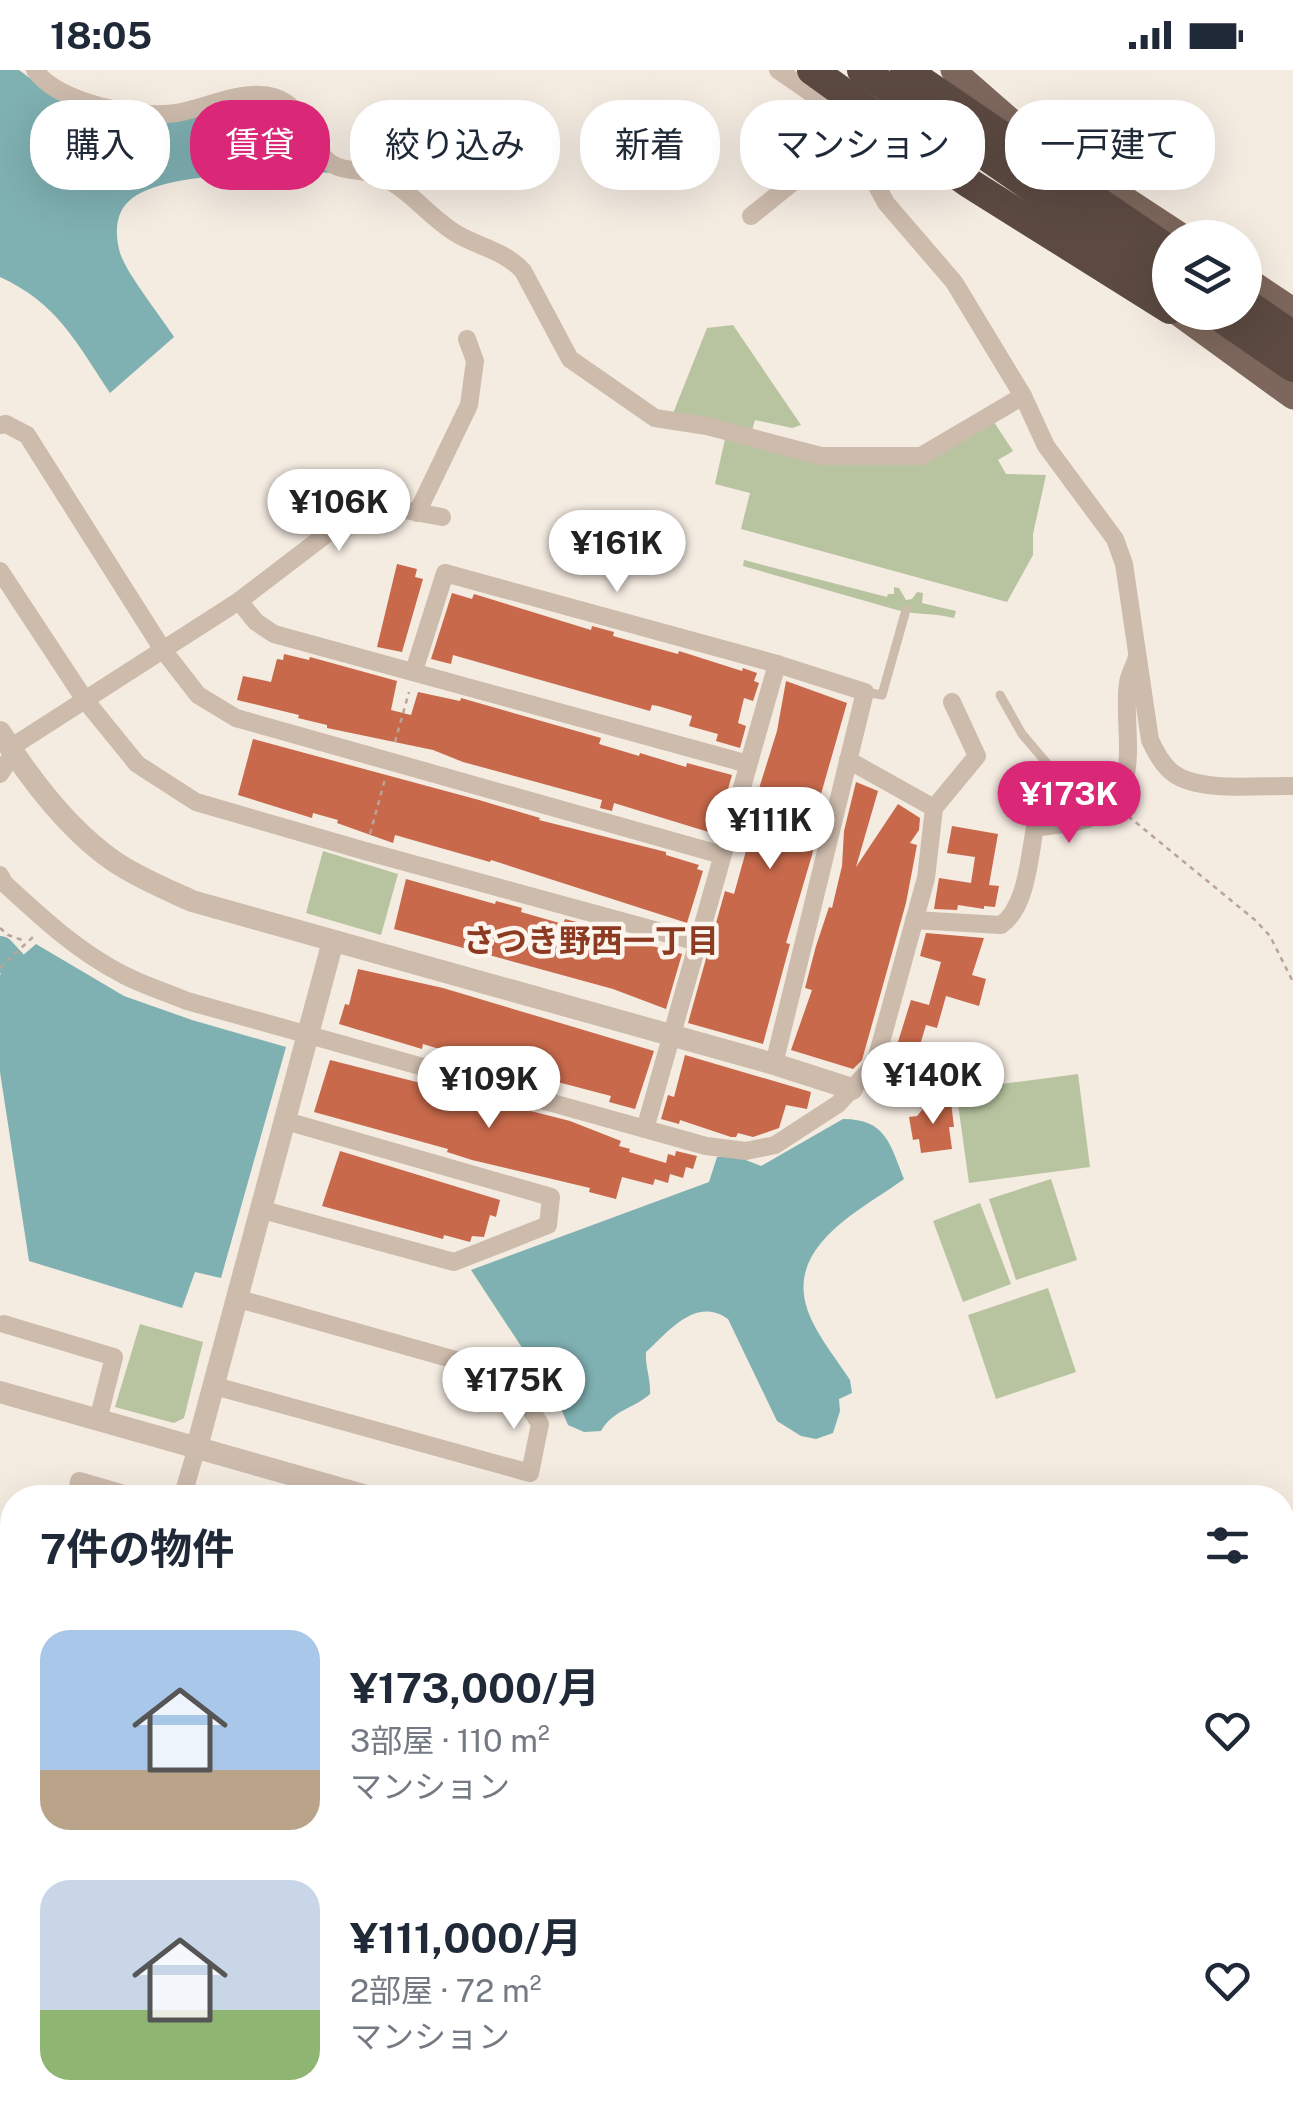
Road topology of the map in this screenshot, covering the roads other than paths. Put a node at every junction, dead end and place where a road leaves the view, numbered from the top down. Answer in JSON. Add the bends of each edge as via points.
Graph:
{"nodes":[{"id":1,"x":35,"y":70,"type":"edge"},
{"id":2,"x":778,"y":70,"type":"edge"},
{"id":3,"x":812,"y":70,"type":"edge"},
{"id":4,"x":837,"y":70,"type":"edge"},
{"id":5,"x":862,"y":70,"type":"edge"},
{"id":6,"x":904,"y":70,"type":"edge"},
{"id":7,"x":931,"y":70,"type":"edge"},
{"id":8,"x":953,"y":70,"type":"edge"},
{"id":9,"x":822,"y":100,"type":"edge"},
{"id":10,"x":1005,"y":115,"type":"edge"},
{"id":11,"x":1005,"y":119,"type":"edge"},
{"id":12,"x":783,"y":190,"type":"edge"},
{"id":13,"x":879,"y":190,"type":"edge"},
{"id":14,"x":1112,"y":190,"type":"edge"},
{"id":15,"x":751,"y":216,"type":"dead end"},
{"id":16,"x":1158,"y":220,"type":"edge"},
{"id":17,"x":1152,"y":240,"type":"edge"},
{"id":18,"x":1152,"y":271,"type":"edge"},
{"id":19,"x":1262,"y":289,"type":"edge"},
{"id":20,"x":1152,"y":294,"type":"edge"},
{"id":21,"x":1152,"y":297,"type":"edge"},
{"id":22,"x":1293,"y":310,"type":"edge"},
{"id":23,"x":1262,"y":315,"type":"edge"},
{"id":24,"x":1201,"y":330,"type":"edge"},
{"id":25,"x":1239,"y":330,"type":"edge"},
{"id":26,"x":1293,"y":336,"type":"edge"},
{"id":27,"x":467,"y":339,"type":"dead end"},
{"id":28,"x":1293,"y":367,"type":"edge"},
{"id":29,"x":1023,"y":396,"type":"junction"},
{"id":30,"x":1293,"y":396,"type":"edge"},
{"id":31,"x":0,"y":425,"type":"edge"},
{"id":32,"x":418,"y":512,"type":"junction"},
{"id":33,"x":442,"y":518,"type":"dead end"},
{"id":34,"x":0,"y":571,"type":"edge"},
{"id":35,"x":239,"y":601,"type":"junction"},
{"id":36,"x":906,"y":610,"type":"dead end"},
{"id":37,"x":163,"y":650,"type":"junction"},
{"id":38,"x":1136,"y":660,"type":"junction"},
{"id":39,"x":777,"y":664,"type":"junction"},
{"id":40,"x":414,"y":671,"type":"junction"},
{"id":41,"x":865,"y":692,"type":"junction"},
{"id":42,"x":1000,"y":695,"type":"dead end"},
{"id":43,"x":85,"y":700,"type":"junction"},
{"id":44,"x":952,"y":702,"type":"dead end"},
{"id":45,"x":8,"y":744,"type":"edge"},
{"id":46,"x":848,"y":760,"type":"junction"},
{"id":47,"x":748,"y":764,"type":"junction"},
{"id":48,"x":0,"y":774,"type":"edge"},
{"id":49,"x":1293,"y":786,"type":"edge"},
{"id":50,"x":934,"y":808,"type":"junction"},
{"id":51,"x":1093,"y":816,"type":"junction"},
{"id":52,"x":722,"y":855,"type":"junction"},
{"id":53,"x":0,"y":875,"type":"edge"},
{"id":54,"x":914,"y":920,"type":"junction"},
{"id":55,"x":334,"y":941,"type":"junction"},
{"id":56,"x":698,"y":942,"type":"junction"},
{"id":57,"x":309,"y":1035,"type":"junction"},
{"id":58,"x":671,"y":1036,"type":"junction"},
{"id":59,"x":774,"y":1064,"type":"junction"},
{"id":60,"x":852,"y":1090,"type":"junction"},
{"id":61,"x":286,"y":1122,"type":"junction"},
{"id":62,"x":645,"y":1130,"type":"junction"},
{"id":63,"x":263,"y":1210,"type":"junction"},
{"id":64,"x":239,"y":1299,"type":"junction"},
{"id":65,"x":4,"y":1324,"type":"dead end"},
{"id":66,"x":214,"y":1386,"type":"junction"},
{"id":67,"x":0,"y":1392,"type":"edge"},
{"id":68,"x":98,"y":1420,"type":"junction"},
{"id":69,"x":197,"y":1447,"type":"junction"},
{"id":70,"x":186,"y":1485,"type":"edge"},
{"id":71,"x":329,"y":1485,"type":"edge"}],
"edges":[{"from":1,"to":29,"type":"street","via":[[62,94],[158,115],[258,94],[277,97],[298,111],[319,154],[336,168],[396,184],[461,236],[512,259],[570,359],[655,418],[822,456],[920,456]]},
{"from":2,"to":9,"type":"street"},
{"from":3,"to":21,"type":"highway","via":[[969,183]]},
{"from":4,"to":20,"type":"main road"},
{"from":5,"to":18,"type":"highway"},
{"from":6,"to":17,"type":"highway"},
{"from":7,"to":11,"type":"highway"},
{"from":8,"to":10,"type":"main road"},
{"from":12,"to":15,"type":"street"},
{"from":13,"to":29,"type":"street","via":[[954,282]]},
{"from":14,"to":16,"type":"main road"},
{"from":19,"to":22,"type":"main road"},
{"from":23,"to":26,"type":"highway"},
{"from":24,"to":30,"type":"main road"},
{"from":25,"to":28,"type":"highway"},
{"from":27,"to":32,"type":"street","via":[[476,361],[468,405]]},
{"from":29,"to":38,"type":"street","via":[[1046,446],[1115,539]]},
{"from":31,"to":37,"type":"street","via":[[26,435]]},
{"from":32,"to":33,"type":"street"},
{"from":32,"to":35,"type":"street","via":[[368,502]]},
{"from":34,"to":43,"type":"street"},
{"from":35,"to":37,"type":"street"},
{"from":35,"to":40,"type":"street","via":[[274,634]]},
{"from":36,"to":41,"type":"lane","via":[[882,695]]},
{"from":37,"to":43,"type":"street"},
{"from":37,"to":52,"type":"street","via":[[198,695],[236,718]]},
{"from":38,"to":49,"type":"street","via":[[1150,740],[1173,773],[1219,785]]},
{"from":38,"to":51,"type":"street","via":[[1128,682],[1124,782],[1111,806]]},
{"from":39,"to":40,"type":"street","via":[[446,573]]},
{"from":39,"to":41,"type":"street"},
{"from":39,"to":47,"type":"street"},
{"from":40,"to":47,"type":"street"},
{"from":41,"to":46,"type":"street"},
{"from":42,"to":51,"type":"lane","via":[[1022,734]]},
{"from":43,"to":45,"type":"street"},
{"from":43,"to":56,"type":"street","via":[[137,764],[196,802]]},
{"from":44,"to":50,"type":"street","via":[[977,756]]},
{"from":45,"to":48,"type":"street"},
{"from":45,"to":55,"type":"street","via":[[68,821],[116,862],[192,901]]},
{"from":46,"to":50,"type":"street"},
{"from":46,"to":59,"type":"street"},
{"from":47,"to":52,"type":"street"},
{"from":50,"to":54,"type":"street"},
{"from":51,"to":54,"type":"street","via":[[1036,828],[1018,906],[1001,925]]},
{"from":52,"to":56,"type":"street"},
{"from":53,"to":57,"type":"street","via":[[47,923],[123,975],[187,1001]]},
{"from":54,"to":60,"type":"street","via":[[875,1064]]},
{"from":55,"to":57,"type":"street"},
{"from":55,"to":58,"type":"street"},
{"from":56,"to":58,"type":"street"},
{"from":57,"to":61,"type":"street"},
{"from":57,"to":62,"type":"street"},
{"from":58,"to":59,"type":"street"},
{"from":58,"to":62,"type":"street"},
{"from":59,"to":60,"type":"street"},
{"from":60,"to":62,"type":"street","via":[[774,1145],[746,1151]]},
{"from":61,"to":63,"type":"street"},
{"from":61,"to":63,"type":"street","via":[[552,1197],[548,1225],[454,1262]]},
{"from":63,"to":64,"type":"street"},
{"from":64,"to":66,"type":"street"},
{"from":64,"to":66,"type":"street","via":[[509,1375],[540,1424],[530,1473]]},
{"from":65,"to":68,"type":"street","via":[[114,1358]]},
{"from":66,"to":69,"type":"street"},
{"from":67,"to":68,"type":"street"},
{"from":68,"to":69,"type":"street"},
{"from":69,"to":70,"type":"street"},
{"from":69,"to":71,"type":"street"}]}
